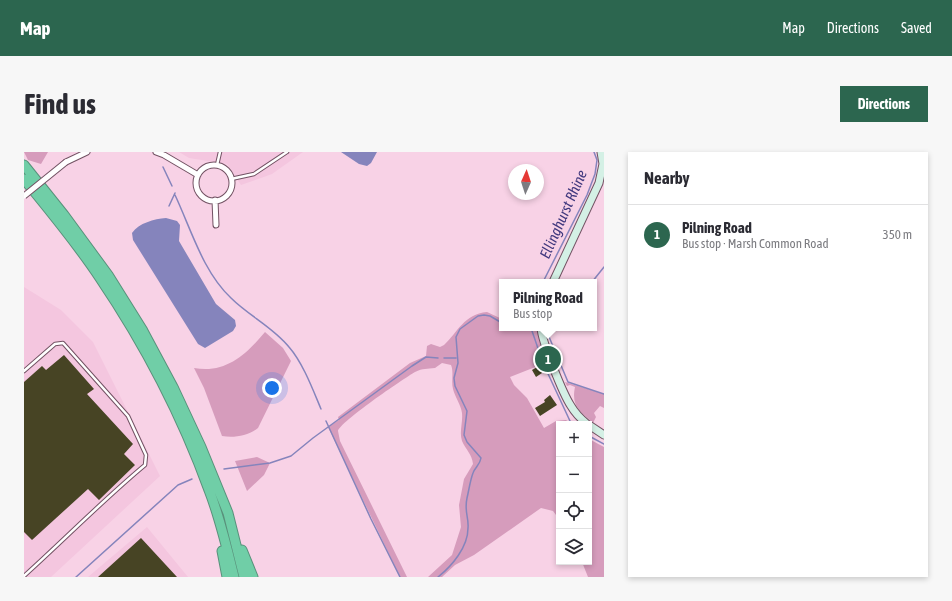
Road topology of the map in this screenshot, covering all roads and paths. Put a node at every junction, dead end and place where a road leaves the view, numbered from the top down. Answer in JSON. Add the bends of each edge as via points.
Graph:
{"nodes":[{"id":1,"x":87,"y":152,"type":"edge"},
{"id":2,"x":156,"y":152,"type":"edge"},
{"id":3,"x":220,"y":152,"type":"edge"},
{"id":4,"x":287,"y":152,"type":"edge"},
{"id":5,"x":601,"y":152,"type":"edge"},
{"id":6,"x":24,"y":165,"type":"edge"},
{"id":7,"x":217,"y":165,"type":"junction"},
{"id":8,"x":198,"y":175,"type":"junction"},
{"id":9,"x":24,"y":179,"type":"edge"},
{"id":10,"x":231,"y":179,"type":"junction"},
{"id":11,"x":24,"y":196,"type":"edge"},
{"id":12,"x":216,"y":200,"type":"junction"},
{"id":13,"x":216,"y":225,"type":"dead end"},
{"id":14,"x":554,"y":279,"type":"edge"},
{"id":15,"x":542,"y":331,"type":"edge"},
{"id":16,"x":24,"y":372,"type":"edge"},
{"id":17,"x":584,"y":421,"type":"edge"},
{"id":18,"x":592,"y":428,"type":"edge"},
{"id":19,"x":604,"y":435,"type":"edge"},
{"id":20,"x":210,"y":491,"type":"junction"},
{"id":21,"x":228,"y":513,"type":"junction"},
{"id":22,"x":24,"y":576,"type":"edge"},
{"id":23,"x":227,"y":577,"type":"edge"},
{"id":24,"x":234,"y":577,"type":"edge"},
{"id":25,"x":244,"y":577,"type":"edge"},
{"id":26,"x":252,"y":577,"type":"edge"}],
"edges":[{"from":1,"to":11,"type":"street","bridge":true,"via":[[66,162]]},
{"from":2,"to":8,"type":"street"},
{"from":3,"to":7,"type":"lane"},
{"from":4,"to":10,"type":"lane","via":[[254,174]]},
{"from":5,"to":14,"type":"main road","via":[[603,164],[599,183]]},
{"from":6,"to":21,"type":"highway","via":[[108,275],[143,331],[173,387]]},
{"from":7,"to":8,"type":"street","via":[[206,166]]},
{"from":7,"to":10,"type":"street","via":[[226,170]]},
{"from":8,"to":12,"type":"street","via":[[197,190],[205,198]]},
{"from":9,"to":20,"type":"highway","via":[[100,278],[137,339],[194,450]]},
{"from":10,"to":12,"type":"street","via":[[230,190]]},
{"from":12,"to":13,"type":"street"},
{"from":15,"to":17,"type":"main road","via":[[546,349],[570,405]]},
{"from":16,"to":22,"type":"lane","via":[[55,344],[63,343],[128,416],[146,455],[145,465],[114,490]]},
{"from":18,"to":19,"type":"main road"},
{"from":20,"to":23,"type":"highway"},
{"from":20,"to":24,"type":"highway"},
{"from":21,"to":25,"type":"highway"},
{"from":21,"to":26,"type":"highway"}]}
